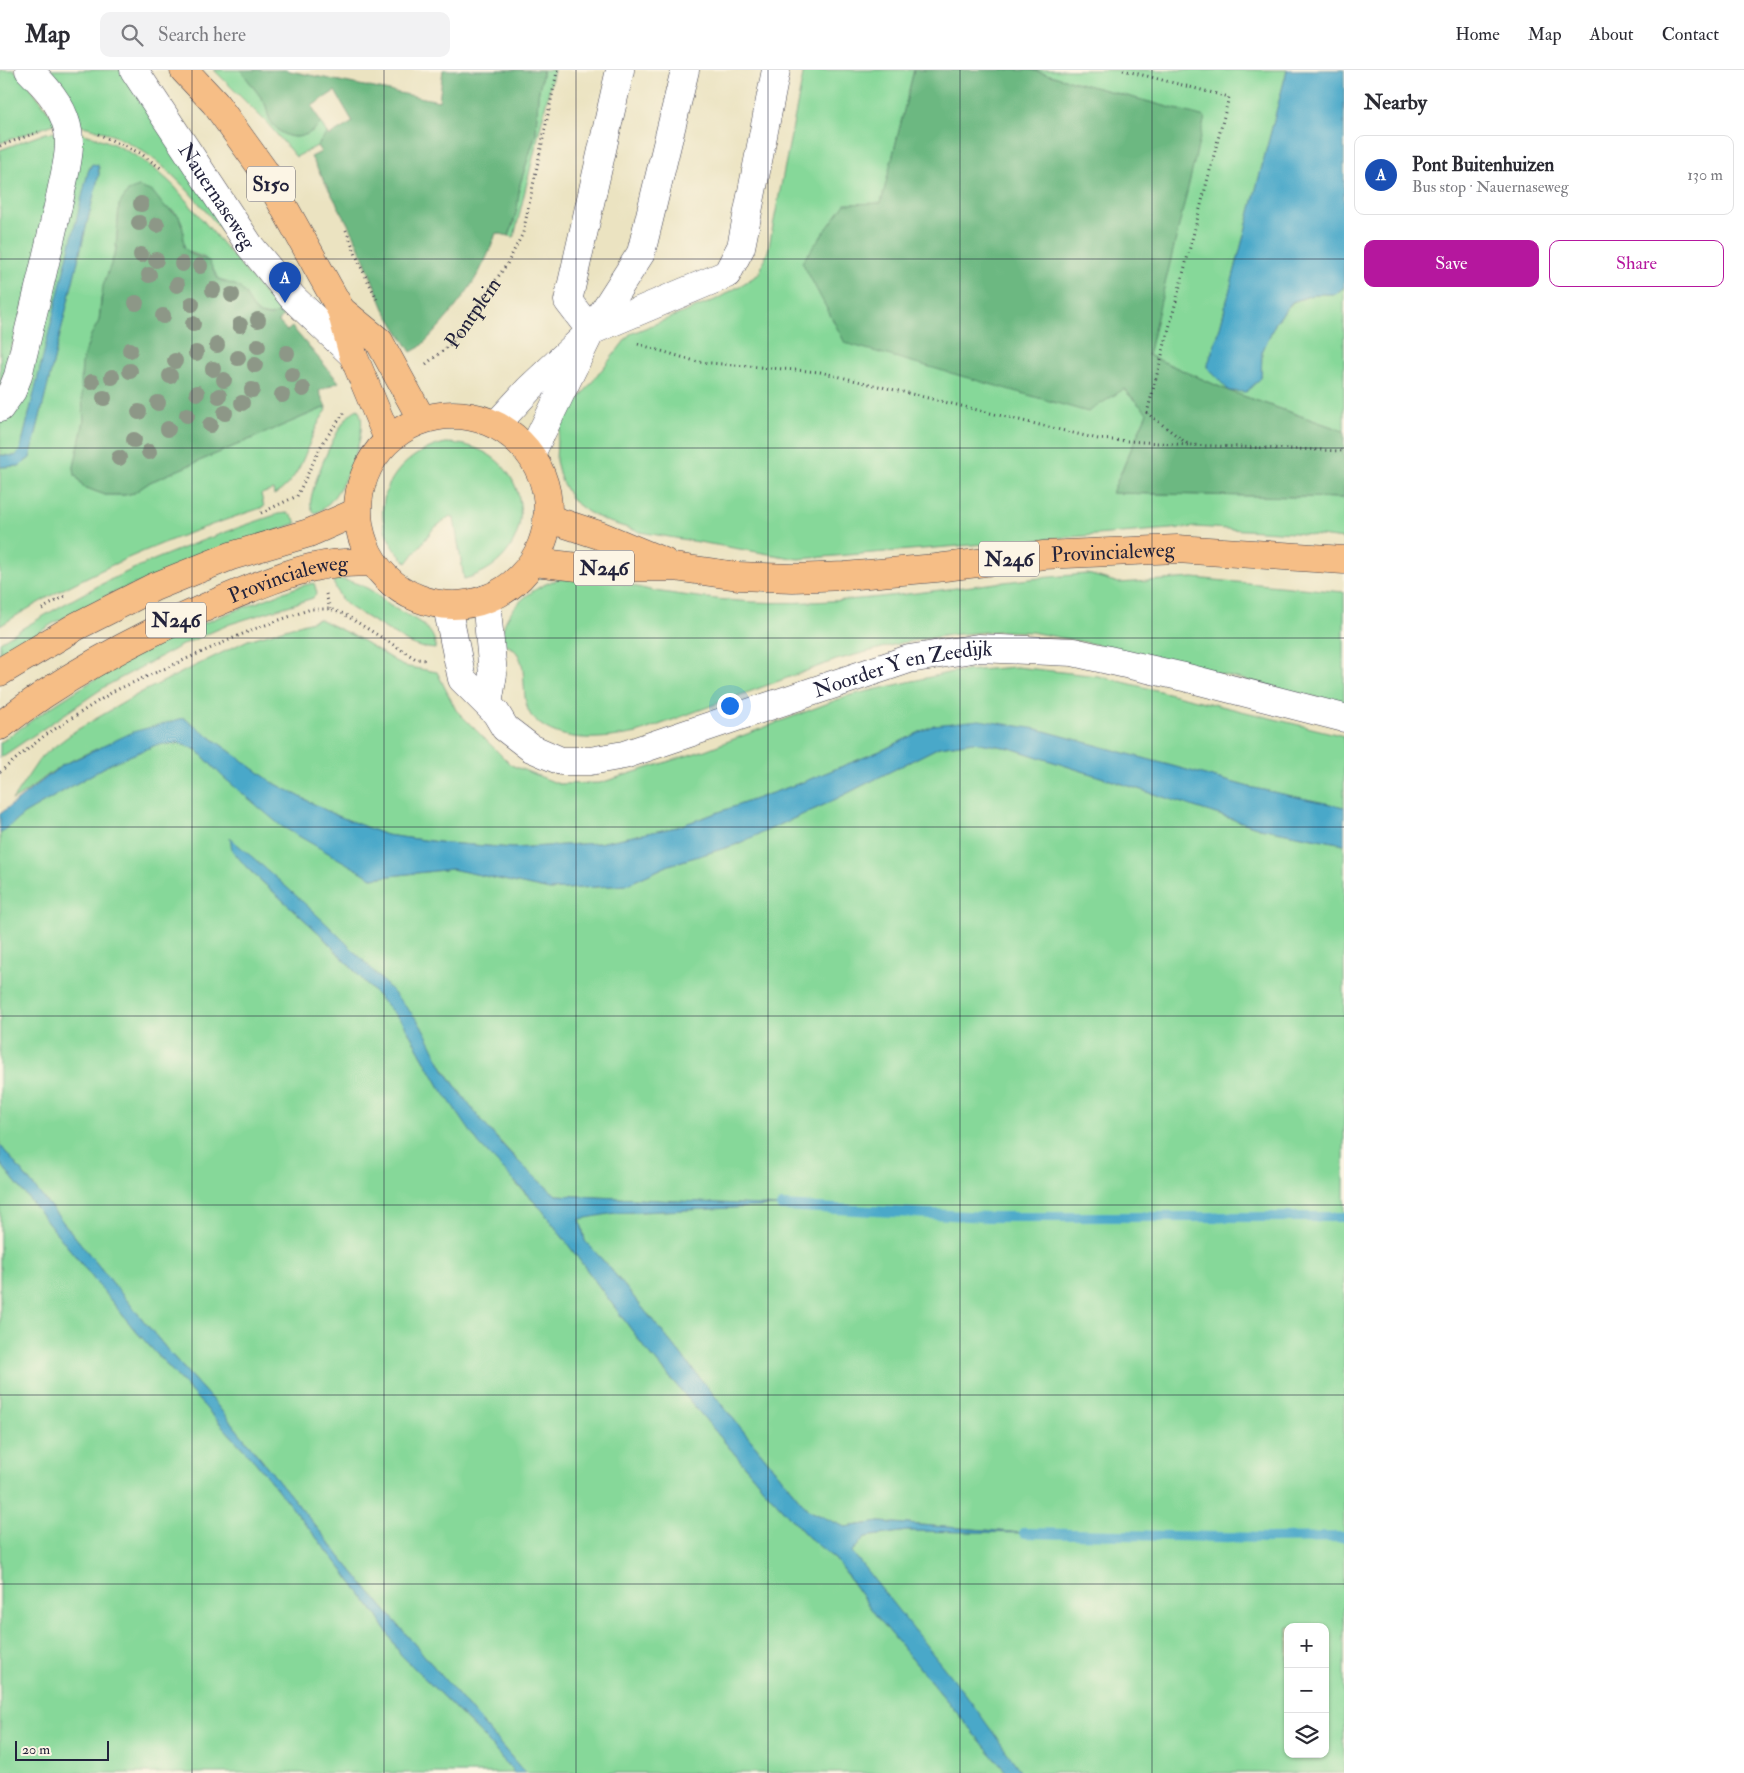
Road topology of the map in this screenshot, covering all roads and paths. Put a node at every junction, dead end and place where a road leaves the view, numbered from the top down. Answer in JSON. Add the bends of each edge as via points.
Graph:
{"nodes":[{"id":1,"x":29,"y":70,"type":"edge"},
{"id":2,"x":134,"y":70,"type":"edge"},
{"id":3,"x":184,"y":70,"type":"edge"},
{"id":4,"x":559,"y":70,"type":"edge"},
{"id":5,"x":620,"y":70,"type":"edge"},
{"id":6,"x":685,"y":70,"type":"edge"},
{"id":7,"x":776,"y":70,"type":"edge"},
{"id":8,"x":1123,"y":70,"type":"edge"},
{"id":9,"x":45,"y":130,"type":"dead end"},
{"id":10,"x":0,"y":146,"type":"edge"},
{"id":11,"x":341,"y":310,"type":"junction"},
{"id":12,"x":591,"y":331,"type":"junction"},
{"id":13,"x":636,"y":344,"type":"dead end"},
{"id":14,"x":353,"y":355,"type":"junction"},
{"id":15,"x":402,"y":380,"type":"junction"},
{"id":16,"x":371,"y":394,"type":"junction"},
{"id":17,"x":0,"y":408,"type":"edge"},
{"id":18,"x":422,"y":420,"type":"junction"},
{"id":19,"x":496,"y":425,"type":"junction"},
{"id":20,"x":388,"y":439,"type":"junction"},
{"id":21,"x":1189,"y":445,"type":"junction"},
{"id":22,"x":1344,"y":451,"type":"edge"},
{"id":23,"x":531,"y":454,"type":"junction"},
{"id":24,"x":296,"y":496,"type":"dead end"},
{"id":25,"x":357,"y":512,"type":"junction"},
{"id":26,"x":547,"y":518,"type":"junction"},
{"id":27,"x":1344,"y":560,"type":"edge"},
{"id":28,"x":372,"y":562,"type":"junction"},
{"id":29,"x":534,"y":562,"type":"junction"},
{"id":30,"x":674,"y":567,"type":"junction"},
{"id":31,"x":486,"y":599,"type":"junction"},
{"id":32,"x":447,"y":606,"type":"junction"},
{"id":33,"x":457,"y":655,"type":"junction"},
{"id":34,"x":0,"y":672,"type":"edge"},
{"id":35,"x":488,"y":704,"type":"junction"},
{"id":36,"x":1344,"y":718,"type":"edge"},
{"id":37,"x":0,"y":726,"type":"edge"},
{"id":38,"x":0,"y":772,"type":"edge"}],
"edges":[{"from":1,"to":17,"type":"street","via":[[60,106],[68,127],[68,147],[54,227],[18,376]]},
{"from":2,"to":14,"type":"street","name":"Nauernaseweg","via":[[250,246],[293,298]]},
{"from":3,"to":11,"type":"main road","name":"Nauernaseweg","number":"S150","via":[[215,104],[264,171]]},
{"from":4,"to":15,"type":"path","name":"Pontplein","via":[[523,233],[507,264],[451,344]]},
{"from":5,"to":12,"type":"street","via":[[568,301]]},
{"from":6,"to":12,"type":"street","via":[[641,253]]},
{"from":7,"to":12,"type":"street","via":[[741,247],[726,274]]},
{"from":8,"to":21,"type":"path","via":[[1229,97],[1147,413]]},
{"from":9,"to":10,"type":"path"},
{"from":11,"to":14,"type":"main road","name":"Nauernaseweg","number":"S150"},
{"from":11,"to":15,"type":"main road","name":"Nauernaseweg","number":"S150","via":[[379,341]]},
{"from":12,"to":19,"type":"street","via":[[528,389]]},
{"from":12,"to":23,"type":"street"},
{"from":13,"to":21,"type":"path","via":[[698,362],[820,372],[1098,439]]},
{"from":14,"to":16,"type":"main road","name":"Nauernaseweg","number":"S150"},
{"from":15,"to":18,"type":"main road","name":"Nauernaseweg","number":"S150"},
{"from":16,"to":20,"type":"main road","name":"Nauernaseweg","number":"S150"},
{"from":16,"to":24,"type":"path","via":[[347,409],[323,442]]},
{"from":18,"to":19,"type":"main road","via":[[451,415],[474,417]]},
{"from":18,"to":20,"type":"main road"},
{"from":19,"to":23,"type":"main road"},
{"from":20,"to":25,"type":"main road","via":[[370,462],[360,486]]},
{"from":21,"to":22,"type":"path"},
{"from":23,"to":26,"type":"main road","via":[[544,483]]},
{"from":25,"to":28,"type":"main road","via":[[361,538]]},
{"from":25,"to":34,"type":"main road","name":"Provincialeweg","number":"N246","via":[[309,533],[231,556],[154,587],[78,626]]},
{"from":26,"to":29,"type":"main road","via":[[545,537]]},
{"from":26,"to":30,"type":"main road","name":"Provincialeweg","number":"N246","via":[[599,535]]},
{"from":27,"to":30,"type":"main road","name":"Provincialeweg","number":"N246","via":[[1177,549],[1044,555],[845,576],[792,578],[738,576]]},
{"from":28,"to":32,"type":"main road","via":[[397,588],[430,603]]},
{"from":28,"to":37,"type":"main road","name":"Provincialeweg","number":"N246","via":[[320,566],[246,590],[172,622],[98,660]]},
{"from":29,"to":30,"type":"main road","name":"Provincialeweg","number":"N246","via":[[587,568]]},
{"from":29,"to":31,"type":"main road","via":[[515,583]]},
{"from":31,"to":32,"type":"main road"},
{"from":31,"to":35,"type":"street","via":[[493,674]]},
{"from":32,"to":33,"type":"street","name":"Noorder Y en Zeedijk"},
{"from":33,"to":35,"type":"street","name":"Noorder Y en Zeedijk","via":[[462,679]]},
{"from":33,"to":38,"type":"path","name":"Provincialeweg","via":[[416,659],[357,621],[330,609],[311,609],[254,629],[114,691],[44,736]]},
{"from":35,"to":36,"type":"street","name":"Noorder Y en Zeedijk","via":[[505,728],[531,748],[561,761],[590,761],[624,755],[909,659],[978,648],[1072,652]]}]}
